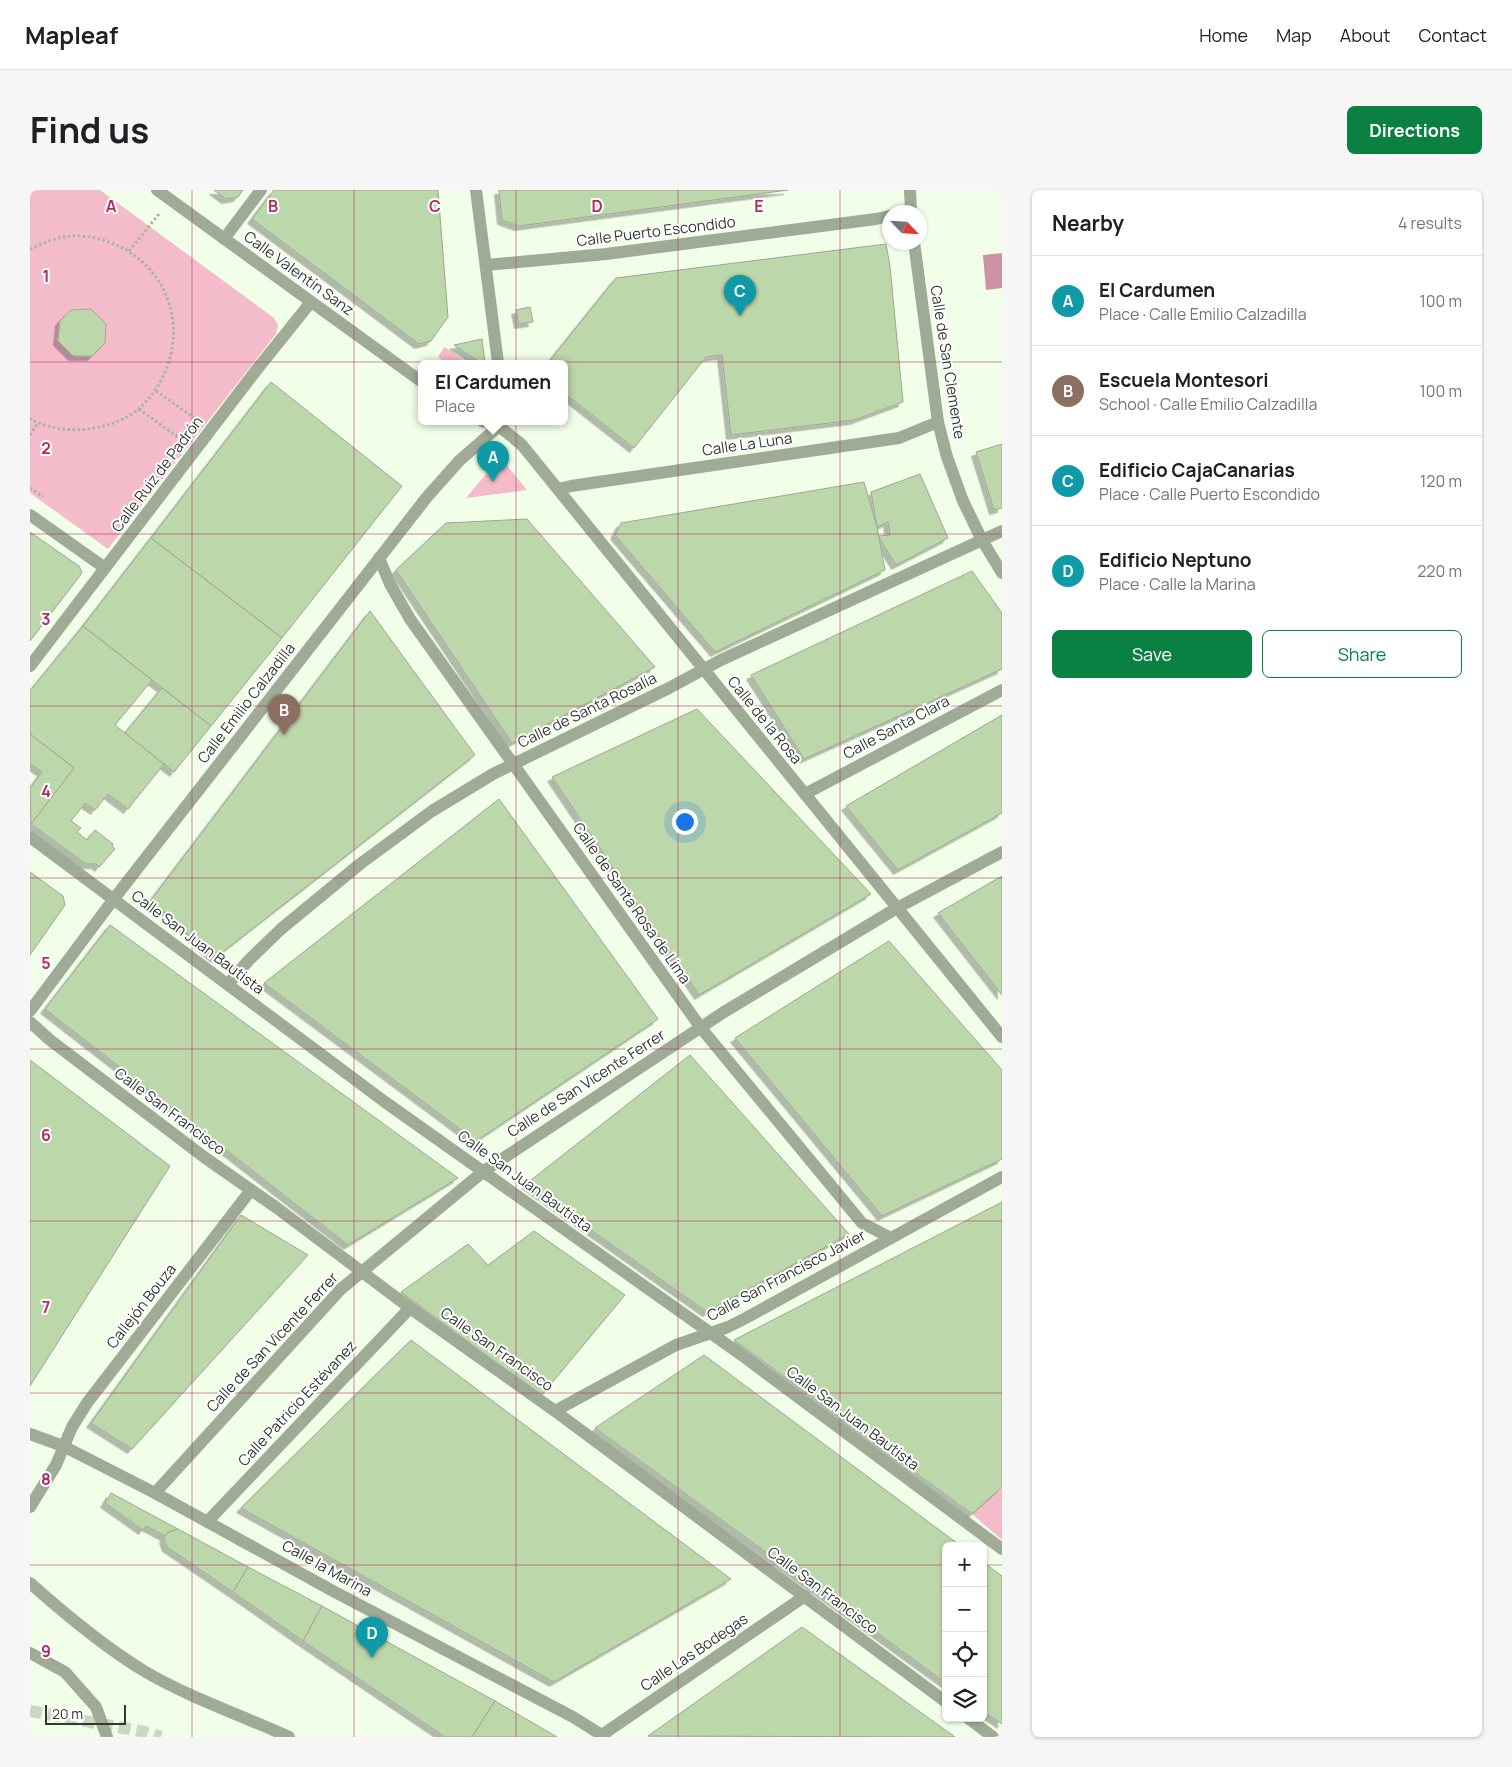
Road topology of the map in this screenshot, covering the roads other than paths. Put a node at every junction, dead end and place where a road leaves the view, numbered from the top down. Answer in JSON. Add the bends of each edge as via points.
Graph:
{"nodes":[{"id":1,"x":157,"y":190,"type":"edge"},
{"id":2,"x":261,"y":190,"type":"edge"},
{"id":3,"x":476,"y":190,"type":"edge"},
{"id":4,"x":910,"y":190,"type":"edge"},
{"id":5,"x":909,"y":205,"type":"edge"},
{"id":6,"x":882,"y":218,"type":"edge"},
{"id":7,"x":224,"y":239,"type":"junction"},
{"id":8,"x":915,"y":250,"type":"edge"},
{"id":9,"x":486,"y":265,"type":"junction"},
{"id":10,"x":311,"y":302,"type":"junction"},
{"id":11,"x":498,"y":360,"type":"edge"},
{"id":12,"x":418,"y":379,"type":"edge"},
{"id":13,"x":938,"y":422,"type":"junction"},
{"id":14,"x":499,"y":425,"type":"edge"},
{"id":15,"x":501,"y":425,"type":"edge"},
{"id":16,"x":558,"y":489,"type":"junction"},
{"id":17,"x":30,"y":516,"type":"edge"},
{"id":18,"x":1002,"y":531,"type":"edge"},
{"id":19,"x":982,"y":540,"type":"junction"},
{"id":20,"x":379,"y":558,"type":"junction"},
{"id":21,"x":105,"y":568,"type":"junction"},
{"id":22,"x":1002,"y":573,"type":"edge"},
{"id":23,"x":30,"y":666,"type":"edge"},
{"id":24,"x":703,"y":670,"type":"junction"},
{"id":25,"x":1002,"y":690,"type":"edge"},
{"id":26,"x":513,"y":764,"type":"junction"},
{"id":27,"x":805,"y":794,"type":"junction"},
{"id":28,"x":30,"y":837,"type":"edge"},
{"id":29,"x":1002,"y":852,"type":"edge"},
{"id":30,"x":113,"y":900,"type":"junction"},
{"id":31,"x":897,"y":908,"type":"junction"},
{"id":32,"x":228,"y":984,"type":"junction"},
{"id":33,"x":30,"y":1011,"type":"edge"},
{"id":34,"x":30,"y":1022,"type":"edge"},
{"id":35,"x":701,"y":1028,"type":"junction"},
{"id":36,"x":1002,"y":1037,"type":"edge"},
{"id":37,"x":484,"y":1171,"type":"junction"},
{"id":38,"x":1002,"y":1176,"type":"edge"},
{"id":39,"x":250,"y":1190,"type":"junction"},
{"id":40,"x":891,"y":1238,"type":"junction"},
{"id":41,"x":363,"y":1272,"type":"junction"},
{"id":42,"x":410,"y":1308,"type":"junction"},
{"id":43,"x":710,"y":1334,"type":"junction"},
{"id":44,"x":556,"y":1411,"type":"junction"},
{"id":45,"x":30,"y":1434,"type":"edge"},
{"id":46,"x":63,"y":1446,"type":"junction"},
{"id":47,"x":154,"y":1493,"type":"junction"},
{"id":48,"x":30,"y":1507,"type":"edge"},
{"id":49,"x":208,"y":1522,"type":"junction"},
{"id":50,"x":1002,"y":1549,"type":"edge"},
{"id":51,"x":30,"y":1583,"type":"edge"},
{"id":52,"x":805,"y":1596,"type":"junction"},
{"id":53,"x":30,"y":1653,"type":"edge"},
{"id":54,"x":942,"y":1699,"type":"edge"},
{"id":55,"x":973,"y":1722,"type":"edge"},
{"id":56,"x":604,"y":1736,"type":"edge"},
{"id":57,"x":107,"y":1737,"type":"edge"},
{"id":58,"x":290,"y":1737,"type":"edge"},
{"id":59,"x":993,"y":1737,"type":"edge"}],
"edges":[{"from":1,"to":7,"type":"street","name":"Calle Valentín Sanz"},
{"from":2,"to":7,"type":"street"},
{"from":3,"to":9,"type":"street"},
{"from":4,"to":5,"type":"street"},
{"from":6,"to":9,"type":"street","name":"Calle Puerto Escondido","via":[[606,254]]},
{"from":7,"to":10,"type":"street","name":"Calle Valentín Sanz"},
{"from":8,"to":13,"type":"street","name":"Calle de San Clemente"},
{"from":9,"to":11,"type":"street"},
{"from":10,"to":12,"type":"street","name":"Calle Valentín Sanz"},
{"from":10,"to":21,"type":"street","name":"Calle Ruiz de Padrón"},
{"from":13,"to":16,"type":"street","name":"Calle La Luna","via":[[899,438]]},
{"from":13,"to":19,"type":"street","name":"Calle de San Clemente","via":[[955,482]]},
{"from":14,"to":20,"type":"street","name":"Calle Emilio Calzadilla","via":[[459,461]]},
{"from":15,"to":16,"type":"street","name":"Calle de la Rosa"},
{"from":16,"to":24,"type":"street","name":"Calle de la Rosa"},
{"from":17,"to":21,"type":"street"},
{"from":18,"to":19,"type":"street","name":"Calle de Santa Rosalía"},
{"from":19,"to":22,"type":"street","name":"Calle de San Clemente"},
{"from":19,"to":24,"type":"street","name":"Calle de Santa Rosalía"},
{"from":20,"to":26,"type":"street","name":"Calle de Santa Rosa de Lima","via":[[410,619]]},
{"from":20,"to":30,"type":"street","name":"Calle Emilio Calzadilla"},
{"from":21,"to":23,"type":"street","name":"Calle Ruiz de Padrón"},
{"from":24,"to":26,"type":"street","name":"Calle de Santa Rosalía"},
{"from":24,"to":27,"type":"street","name":"Calle de la Rosa"},
{"from":25,"to":27,"type":"street","name":"Calle Santa Clara"},
{"from":26,"to":32,"type":"street","name":"Calle de Santa Rosalía","via":[[432,811],[360,864],[281,929]]},
{"from":26,"to":35,"type":"street","name":"Calle de Santa Rosa de Lima"},
{"from":27,"to":31,"type":"street","name":"Calle de la Rosa"},
{"from":28,"to":30,"type":"street","name":"Calle San Juan Bautista"},
{"from":29,"to":31,"type":"street","name":"Calle de San Vicente Ferrer"},
{"from":30,"to":32,"type":"street","name":"Calle San Juan Bautista"},
{"from":30,"to":33,"type":"street","name":"Calle Emilio Calzadilla"},
{"from":31,"to":35,"type":"street","name":"Calle de San Vicente Ferrer"},
{"from":31,"to":36,"type":"street","name":"Calle de la Rosa"},
{"from":32,"to":37,"type":"street","name":"Calle San Juan Bautista","via":[[385,1102]]},
{"from":34,"to":39,"type":"street","name":"Calle San Francisco","via":[[188,1146]]},
{"from":35,"to":37,"type":"street","name":"Calle de San Vicente Ferrer"},
{"from":35,"to":40,"type":"street","name":"Calle de Santa Rosa de Lima","via":[[862,1223]]},
{"from":37,"to":41,"type":"street","name":"Calle de San Vicente Ferrer"},
{"from":37,"to":43,"type":"street","name":"Calle San Juan Bautista"},
{"from":38,"to":40,"type":"street","name":"Calle San Francisco Javier"},
{"from":39,"to":41,"type":"street","name":"Calle San Francisco"},
{"from":39,"to":46,"type":"street","name":"Callejón Bouza","via":[[87,1403]]},
{"from":40,"to":43,"type":"street","name":"Calle San Francisco Javier","via":[[744,1319]]},
{"from":41,"to":42,"type":"street","name":"Calle San Francisco"},
{"from":41,"to":47,"type":"street","name":"Calle de San Vicente Ferrer","via":[[341,1289]]},
{"from":42,"to":44,"type":"street","name":"Calle San Francisco"},
{"from":42,"to":49,"type":"street","name":"Calle Patricio Estévanez"},
{"from":43,"to":44,"type":"street","name":"Calle San Francisco Javier","via":[[676,1345]]},
{"from":43,"to":50,"type":"street","name":"Calle San Juan Bautista"},
{"from":44,"to":52,"type":"street","name":"Calle San Francisco"},
{"from":45,"to":46,"type":"street","name":"Calle la Marina"},
{"from":46,"to":47,"type":"street","name":"Calle la Marina"},
{"from":46,"to":48,"type":"street","name":"Callejón Bouza","via":[[56,1465]]},
{"from":47,"to":49,"type":"street","name":"Calle la Marina"},
{"from":49,"to":56,"type":"street","name":"Calle la Marina"},
{"from":51,"to":58,"type":"street","via":[[105,1645],[145,1671],[207,1703]]},
{"from":52,"to":54,"type":"street","name":"Calle San Francisco"},
{"from":52,"to":56,"type":"street","name":"Calle Las Bodegas"},
{"from":53,"to":57,"type":"street","via":[[65,1672],[96,1707]]},
{"from":55,"to":59,"type":"street"}]}
